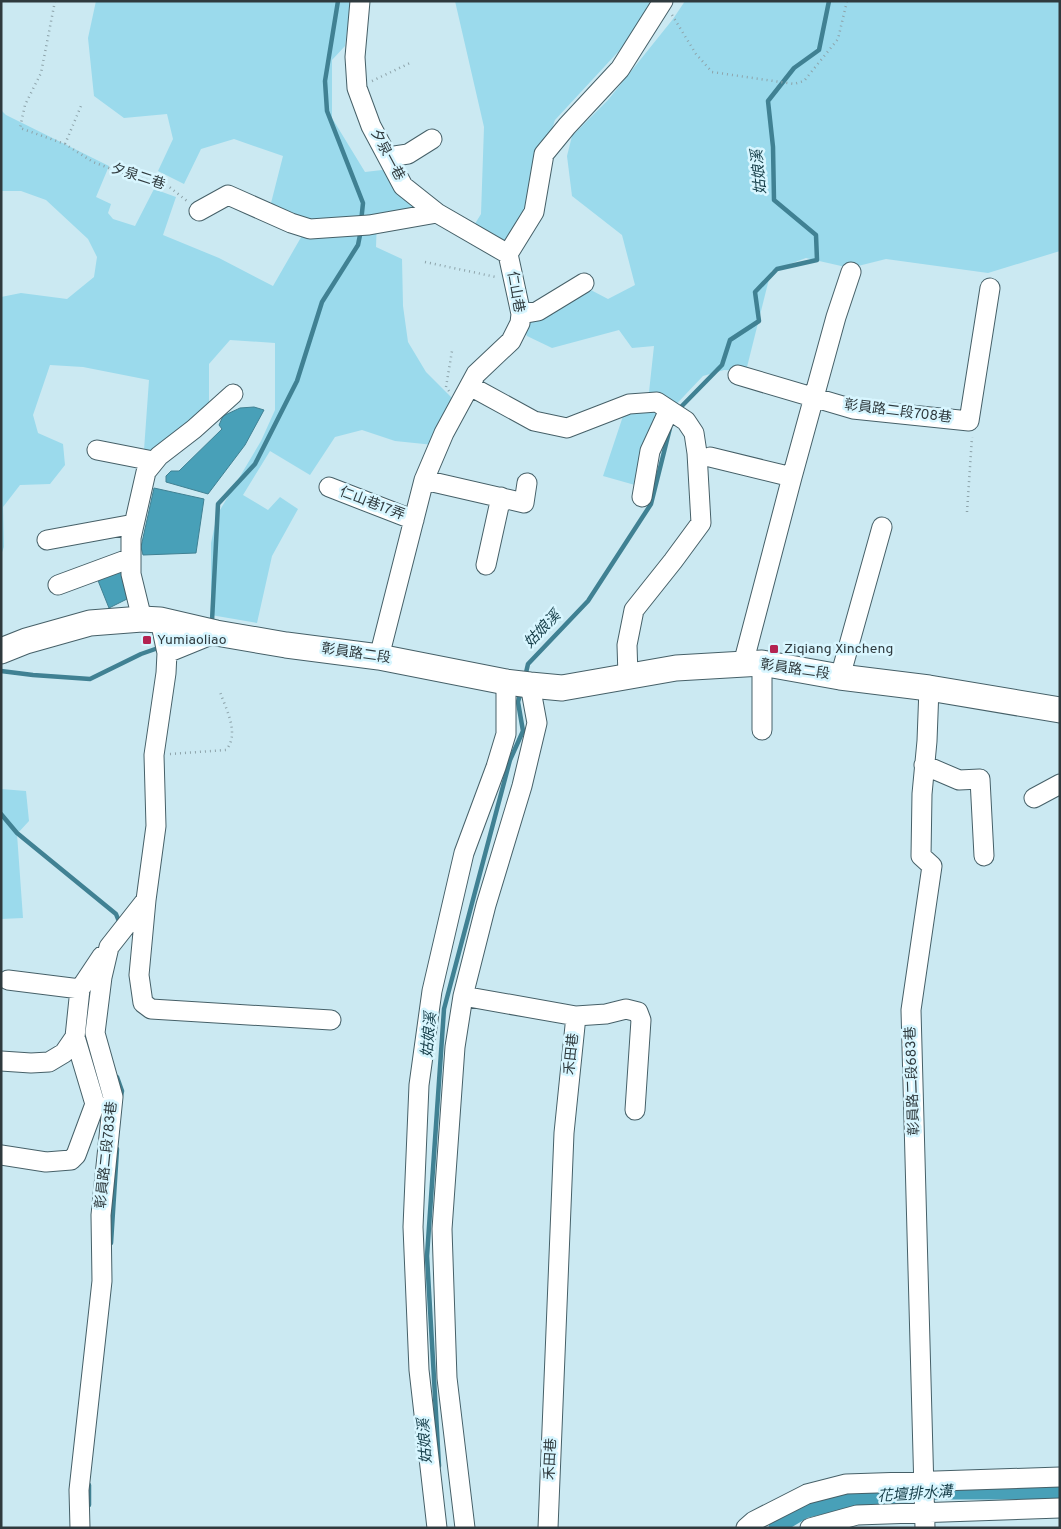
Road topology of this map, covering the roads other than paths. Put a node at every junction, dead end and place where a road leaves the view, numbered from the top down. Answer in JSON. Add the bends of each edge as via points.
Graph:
{"nodes":[{"id":1,"x":360,"y":1,"type":"edge"},
{"id":2,"x":666,"y":5,"type":"edge"},
{"id":3,"x":432,"y":139,"type":"dead end"},
{"id":4,"x":388,"y":157,"type":"junction"},
{"id":5,"x":199,"y":211,"type":"road end"},
{"id":6,"x":437,"y":213,"type":"junction"},
{"id":7,"x":508,"y":254,"type":"junction"},
{"id":8,"x":851,"y":272,"type":"dead end"},
{"id":9,"x":584,"y":283,"type":"dead end"},
{"id":10,"x":990,"y":288,"type":"dead end"},
{"id":11,"x":521,"y":314,"type":"junction"},
{"id":12,"x":738,"y":375,"type":"dead end"},
{"id":13,"x":470,"y":386,"type":"junction"},
{"id":14,"x":233,"y":394,"type":"dead end"},
{"id":15,"x":814,"y":397,"type":"junction"},
{"id":16,"x":669,"y":410,"type":"junction"},
{"id":17,"x":98,"y":450,"type":"dead end"},
{"id":18,"x":704,"y":455,"type":"junction"},
{"id":19,"x":153,"y":461,"type":"junction"},
{"id":20,"x":792,"y":477,"type":"junction"},
{"id":21,"x":424,"y":480,"type":"junction"},
{"id":22,"x":527,"y":483,"type":"dead end"},
{"id":23,"x":329,"y":487,"type":"dead end"},
{"id":24,"x":642,"y":497,"type":"dead end"},
{"id":25,"x":501,"y":498,"type":"junction"},
{"id":26,"x":414,"y":520,"type":"junction"},
{"id":27,"x":134,"y":524,"type":"junction"},
{"id":28,"x":882,"y":527,"type":"dead end"},
{"id":29,"x":47,"y":540,"type":"dead end"},
{"id":30,"x":131,"y":558,"type":"junction"},
{"id":31,"x":486,"y":565,"type":"dead end"},
{"id":32,"x":58,"y":585,"type":"dead end"},
{"id":33,"x":151,"y":620,"type":"junction"},
{"id":34,"x":203,"y":630,"type":"junction"},
{"id":35,"x":1,"y":651,"type":"edge"},
{"id":36,"x":167,"y":653,"type":"junction"},
{"id":37,"x":379,"y":657,"type":"junction"},
{"id":38,"x":753,"y":664,"type":"junction"},
{"id":39,"x":628,"y":676,"type":"junction"},
{"id":40,"x":840,"y":677,"type":"junction"},
{"id":41,"x":518,"y":684,"type":"junction"},
{"id":42,"x":929,"y":688,"type":"junction"},
{"id":43,"x":1060,"y":710,"type":"edge"},
{"id":44,"x":762,"y":730,"type":"dead end"},
{"id":45,"x":924,"y":764,"type":"junction"},
{"id":46,"x":1060,"y":784,"type":"edge"},
{"id":47,"x":1034,"y":798,"type":"dead end"},
{"id":48,"x":984,"y":856,"type":"dead end"},
{"id":49,"x":146,"y":900,"type":"junction"},
{"id":50,"x":109,"y":946,"type":"junction"},
{"id":51,"x":8,"y":980,"type":"dead end"},
{"id":52,"x":80,"y":988,"type":"junction"},
{"id":53,"x":463,"y":996,"type":"junction"},
{"id":54,"x":576,"y":1016,"type":"junction"},
{"id":55,"x":331,"y":1020,"type":"dead end"},
{"id":56,"x":75,"y":1037,"type":"junction"},
{"id":57,"x":1,"y":1061,"type":"edge"},
{"id":58,"x":635,"y":1110,"type":"dead end"},
{"id":59,"x":1,"y":1155,"type":"edge"},
{"id":60,"x":413,"y":1227,"type":"junction"},
{"id":61,"x":442,"y":1229,"type":"junction"},
{"id":62,"x":1060,"y":1477,"type":"edge"},
{"id":63,"x":924,"y":1482,"type":"junction"},
{"id":64,"x":1060,"y":1508,"type":"edge"},
{"id":65,"x":925,"y":1520,"type":"edge"},
{"id":66,"x":80,"y":1528,"type":"edge"},
{"id":67,"x":437,"y":1528,"type":"edge"},
{"id":68,"x":465,"y":1528,"type":"edge"},
{"id":69,"x":548,"y":1528,"type":"edge"},
{"id":70,"x":746,"y":1528,"type":"edge"},
{"id":71,"x":810,"y":1528,"type":"edge"}],
"edges":[{"from":1,"to":4,"type":"street","name":"夕泉一巷","via":[[356,88]]},
{"from":2,"to":7,"type":"street","name":"仁山巷","via":[[620,70],[544,154],[534,212]]},
{"from":3,"to":4,"type":"street","via":[[408,154]]},
{"from":4,"to":6,"type":"street","name":"夕泉一巷","via":[[403,186]]},
{"from":5,"to":6,"type":"street","via":[[228,195],[310,229]]},
{"from":6,"to":7,"type":"street","name":"夕泉一巷"},
{"from":7,"to":11,"type":"street","name":"仁山巷"},
{"from":8,"to":15,"type":"street"},
{"from":9,"to":11,"type":"street","via":[[538,311]]},
{"from":10,"to":15,"type":"street","name":"彰員路二段708巷","via":[[969,421],[854,409]]},
{"from":11,"to":13,"type":"street","name":"仁山巷","via":[[520,324],[511,341],[476,374]]},
{"from":12,"to":15,"type":"street","name":"彰員路二段708巷"},
{"from":13,"to":16,"type":"street","via":[[534,421],[567,428],[629,404],[657,402]]},
{"from":13,"to":21,"type":"street","name":"仁山巷","via":[[458,404]]},
{"from":14,"to":19,"type":"street"},
{"from":15,"to":20,"type":"street"},
{"from":16,"to":18,"type":"street","via":[[686,421]]},
{"from":16,"to":24,"type":"street","via":[[650,451]]},
{"from":17,"to":19,"type":"street"},
{"from":18,"to":20,"type":"street"},
{"from":18,"to":39,"type":"street","via":[[700,523],[634,610],[627,645]]},
{"from":19,"to":27,"type":"street","via":[[146,472]]},
{"from":20,"to":38,"type":"street"},
{"from":21,"to":25,"type":"street"},
{"from":21,"to":26,"type":"street","name":"仁山巷"},
{"from":22,"to":25,"type":"street","via":[[524,503]]},
{"from":23,"to":26,"type":"street","name":"仁山巷17弄"},
{"from":25,"to":31,"type":"street"},
{"from":26,"to":37,"type":"street","name":"仁山巷"},
{"from":27,"to":29,"type":"street"},
{"from":27,"to":30,"type":"street"},
{"from":28,"to":40,"type":"street"},
{"from":30,"to":32,"type":"street"},
{"from":30,"to":33,"type":"street","via":[[131,574]]},
{"from":33,"to":34,"type":"main road","name":"彰員路二段"},
{"from":33,"to":35,"type":"main road","name":"彰員路二段","via":[[90,622]]},
{"from":33,"to":36,"type":"street"},
{"from":34,"to":36,"type":"street"},
{"from":34,"to":37,"type":"main road","name":"彰員路二段"},
{"from":36,"to":49,"type":"street","via":[[154,755],[156,826]]},
{"from":37,"to":41,"type":"main road","name":"彰員路二段"},
{"from":38,"to":39,"type":"main road","name":"彰員路二段","via":[[676,668]]},
{"from":38,"to":40,"type":"main road","name":"彰員路二段"},
{"from":38,"to":44,"type":"street"},
{"from":39,"to":41,"type":"main road","name":"彰員路二段","via":[[562,688]]},
{"from":40,"to":42,"type":"main road","name":"彰員路二段"},
{"from":41,"to":53,"type":"street","via":[[537,723]]},
{"from":41,"to":60,"type":"street","via":[[496,767],[464,853],[432,991],[420,1086]]},
{"from":42,"to":43,"type":"main road","name":"彰員路二段"},
{"from":42,"to":45,"type":"street","name":"彰員路二段683巷"},
{"from":45,"to":48,"type":"street","via":[[960,780],[980,779]]},
{"from":45,"to":63,"type":"street","name":"彰員路二段683巷","via":[[920,856],[932,866],[911,1010]]},
{"from":46,"to":47,"type":"street"},
{"from":49,"to":50,"type":"street","name":"彰員路二段783巷"},
{"from":49,"to":55,"type":"street","via":[[138,975],[143,1003],[151,1009]]},
{"from":50,"to":52,"type":"street"},
{"from":50,"to":66,"type":"street","name":"彰員路二段783巷","via":[[95,1033],[113,1097],[101,1215],[102,1281],[79,1490]]},
{"from":51,"to":52,"type":"street"},
{"from":52,"to":56,"type":"street"},
{"from":53,"to":54,"type":"street","name":"禾田巷"},
{"from":53,"to":61,"type":"street","via":[[455,1047]]},
{"from":54,"to":58,"type":"street","via":[[626,1009],[638,1012],[641,1020]]},
{"from":54,"to":69,"type":"street","name":"禾田巷","via":[[564,1133]]},
{"from":56,"to":57,"type":"street","via":[[64,1053],[48,1062]]},
{"from":56,"to":59,"type":"street","via":[[96,1104],[76,1155],[72,1160],[46,1162]]},
{"from":60,"to":61,"type":"street"},
{"from":60,"to":67,"type":"street","via":[[420,1370]]},
{"from":61,"to":68,"type":"street","via":[[447,1378]]},
{"from":62,"to":63,"type":"street"},
{"from":63,"to":65,"type":"street"},
{"from":63,"to":70,"type":"street","via":[[846,1484],[807,1494]]},
{"from":64,"to":65,"type":"street"},
{"from":65,"to":71,"type":"street","via":[[857,1515]]}]}
